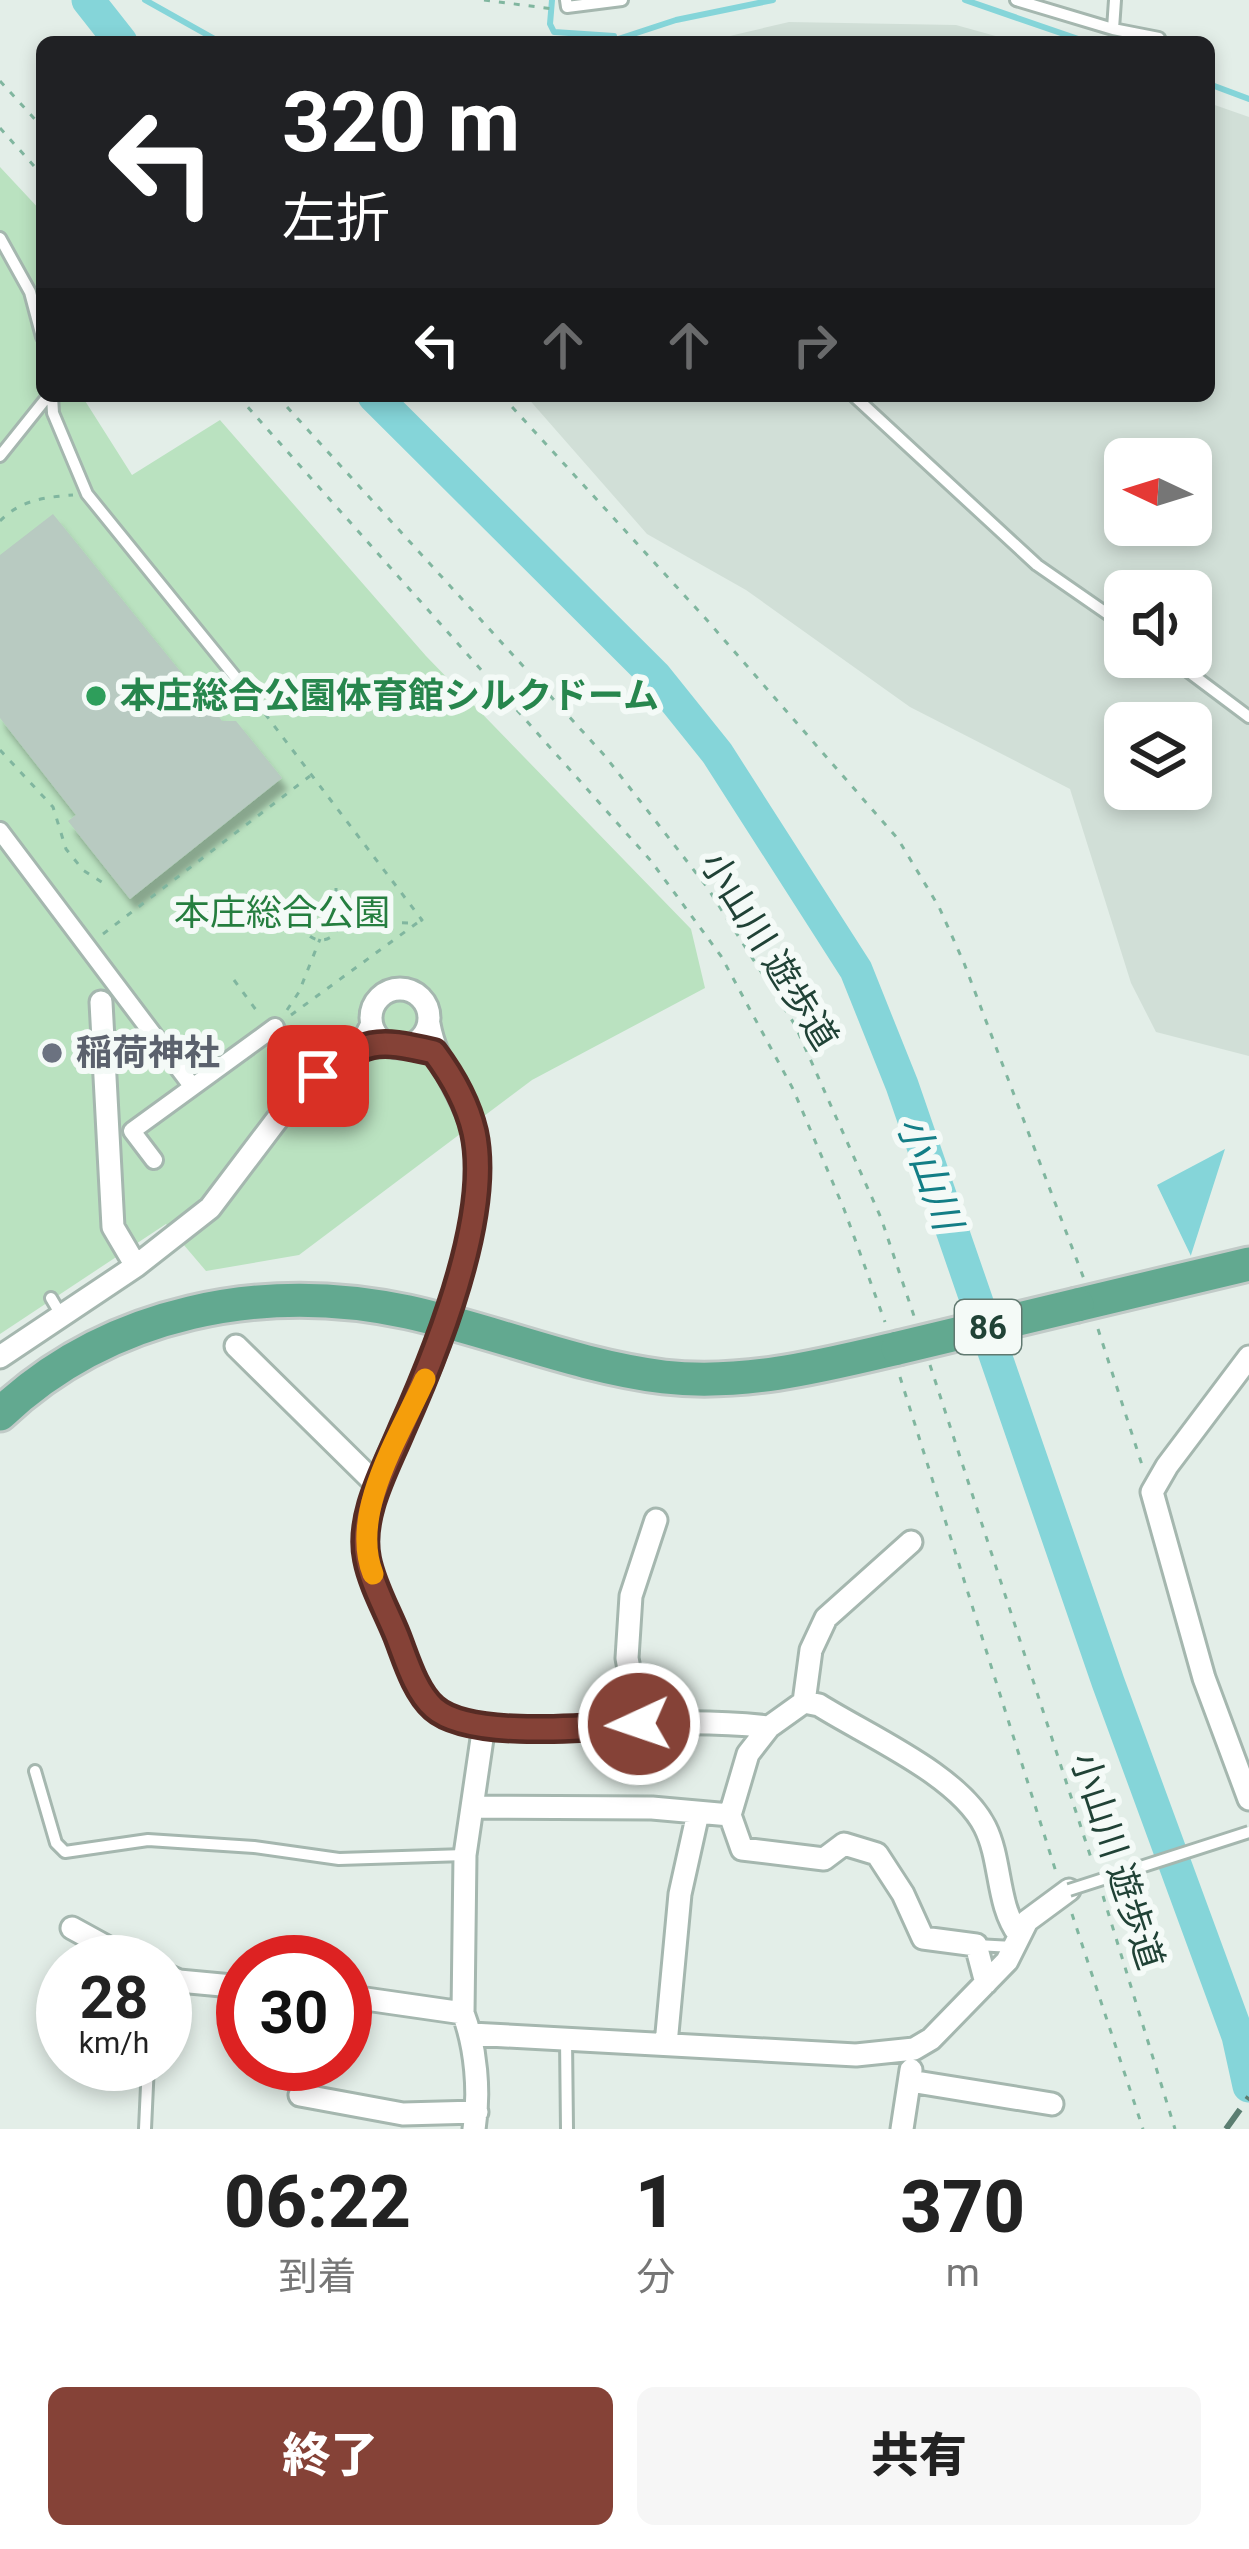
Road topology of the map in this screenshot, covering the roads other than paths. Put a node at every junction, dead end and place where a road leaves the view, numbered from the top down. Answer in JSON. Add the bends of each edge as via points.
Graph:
{"nodes":[{"id":1,"x":622,"y":0,"type":"edge"},
{"id":2,"x":1016,"y":0,"type":"edge"},
{"id":3,"x":1114,"y":0,"type":"edge"},
{"id":4,"x":561,"y":4,"type":"edge"},
{"id":5,"x":1112,"y":29,"type":"junction"},
{"id":6,"x":1149,"y":36,"type":"edge"},
{"id":7,"x":0,"y":238,"type":"edge"},
{"id":8,"x":36,"y":314,"type":"edge"},
{"id":9,"x":45,"y":402,"type":"edge"},
{"id":10,"x":51,"y":402,"type":"edge"},
{"id":11,"x":860,"y":402,"type":"edge"},
{"id":12,"x":0,"y":456,"type":"edge"},
{"id":13,"x":1104,"y":611,"type":"edge"},
{"id":14,"x":1196,"y":678,"type":"edge"},
{"id":15,"x":245,"y":689,"type":"road end"},
{"id":16,"x":1249,"y":717,"type":"edge"},
{"id":17,"x":0,"y":831,"type":"edge"},
{"id":18,"x":101,"y":1002,"type":"dead end"},
{"id":19,"x":429,"y":1024,"type":"junction"},
{"id":20,"x":273,"y":1028,"type":"road end"},
{"id":21,"x":372,"y":1037,"type":"junction"},
{"id":22,"x":410,"y":1046,"type":"junction"},
{"id":23,"x":434,"y":1052,"type":"junction"},
{"id":24,"x":192,"y":1087,"type":"junction"},
{"id":25,"x":154,"y":1160,"type":"dead end"},
{"id":26,"x":1249,"y":1264,"type":"edge"},
{"id":27,"x":136,"y":1266,"type":"junction"},
{"id":28,"x":444,"y":1321,"type":"junction"},
{"id":29,"x":236,"y":1346,"type":"dead end"},
{"id":30,"x":3,"y":1348,"type":"edge"},
{"id":31,"x":1249,"y":1357,"type":"edge"},
{"id":32,"x":0,"y":1414,"type":"edge"},
{"id":33,"x":378,"y":1486,"type":"junction"},
{"id":34,"x":656,"y":1520,"type":"dead end"},
{"id":35,"x":911,"y":1542,"type":"dead end"},
{"id":36,"x":804,"y":1702,"type":"junction"},
{"id":37,"x":639,"y":1724,"type":"junction"},
{"id":38,"x":484,"y":1726,"type":"junction"},
{"id":39,"x":769,"y":1726,"type":"junction"},
{"id":40,"x":35,"y":1771,"type":"dead end"},
{"id":41,"x":1249,"y":1799,"type":"edge"},
{"id":42,"x":472,"y":1807,"type":"junction"},
{"id":43,"x":698,"y":1813,"type":"junction"},
{"id":44,"x":730,"y":1815,"type":"junction"},
{"id":45,"x":1249,"y":1832,"type":"edge"},
{"id":46,"x":465,"y":1855,"type":"junction"},
{"id":47,"x":1066,"y":1892,"type":"joint"},
{"id":48,"x":72,"y":1928,"type":"dead end"},
{"id":49,"x":85,"y":1935,"type":"edge"},
{"id":50,"x":1016,"y":1941,"type":"junction"},
{"id":51,"x":976,"y":1945,"type":"junction"},
{"id":52,"x":986,"y":1983,"type":"junction"},
{"id":53,"x":372,"y":2002,"type":"edge"},
{"id":54,"x":467,"y":2024,"type":"junction"},
{"id":55,"x":566,"y":2038,"type":"junction"},
{"id":56,"x":666,"y":2044,"type":"junction"},
{"id":57,"x":914,"y":2049,"type":"junction"},
{"id":58,"x":910,"y":2081,"type":"junction"},
{"id":59,"x":147,"y":2091,"type":"edge"},
{"id":60,"x":300,"y":2095,"type":"dead end"},
{"id":61,"x":1052,"y":2104,"type":"dead end"},
{"id":62,"x":475,"y":2120,"type":"edge"},
{"id":63,"x":145,"y":2129,"type":"edge"},
{"id":64,"x":567,"y":2129,"type":"edge"},
{"id":65,"x":902,"y":2129,"type":"edge"}],
"edges":[{"from":1,"to":4,"type":"lane"},
{"from":2,"to":5,"type":"lane"},
{"from":3,"to":5,"type":"lane"},
{"from":5,"to":6,"type":"lane"},
{"from":7,"to":8,"type":"lane"},
{"from":9,"to":12,"type":"lane"},
{"from":10,"to":15,"type":"lane","via":[[87,494]]},
{"from":11,"to":13,"type":"lane","via":[[1037,565]]},
{"from":14,"to":16,"type":"lane"},
{"from":17,"to":24,"type":"street"},
{"from":18,"to":27,"type":"street","via":[[113,1227]]},
{"from":19,"to":21,"type":"street","via":[[420,996],[401,988],[376,1000]]},
{"from":19,"to":22,"type":"street"},
{"from":19,"to":23,"type":"street"},
{"from":20,"to":24,"type":"street"},
{"from":21,"to":22,"type":"street"},
{"from":21,"to":27,"type":"street","via":[[294,1097],[210,1208]]},
{"from":22,"to":23,"type":"street"},
{"from":23,"to":28,"type":"street","via":[[463,1097],[478,1164]]},
{"from":24,"to":25,"type":"street","via":[[132,1131]]},
{"from":26,"to":28,"type":"main road","number":"86","bridge":true,"via":[[732,1379],[584,1363]]},
{"from":27,"to":30,"type":"street","via":[[56,1307]]},
{"from":28,"to":32,"type":"main road","number":"86","via":[[348,1301],[215,1306],[145,1324],[71,1358]]},
{"from":28,"to":33,"type":"street"},
{"from":29,"to":33,"type":"street"},
{"from":31,"to":41,"type":"street","via":[[1152,1492],[1204,1678]]},
{"from":33,"to":38,"type":"street","via":[[366,1558],[411,1671],[430,1705]]},
{"from":34,"to":37,"type":"street","via":[[631,1596],[627,1658]]},
{"from":35,"to":36,"type":"street","via":[[826,1618],[811,1650]]},
{"from":36,"to":39,"type":"street"},
{"from":36,"to":50,"type":"street","via":[[946,1779],[985,1827]]},
{"from":37,"to":38,"type":"street"},
{"from":37,"to":39,"type":"street"},
{"from":38,"to":42,"type":"street"},
{"from":39,"to":44,"type":"street","via":[[748,1754]]},
{"from":40,"to":46,"type":"lane","via":[[65,1852],[148,1840],[339,1859]]},
{"from":42,"to":43,"type":"street"},
{"from":42,"to":46,"type":"street"},
{"from":43,"to":44,"type":"street"},
{"from":43,"to":56,"type":"street","via":[[680,1894]]},
{"from":44,"to":51,"type":"street","via":[[742,1850],[824,1859],[844,1844],[877,1854],[923,1938]]},
{"from":45,"to":47,"type":"lane","bridge":true},
{"from":46,"to":54,"type":"street"},
{"from":47,"to":50,"type":"street","via":[[1027,1921]]},
{"from":48,"to":49,"type":"street"},
{"from":50,"to":51,"type":"lane"},
{"from":50,"to":52,"type":"street"},
{"from":51,"to":52,"type":"street"},
{"from":52,"to":57,"type":"street"},
{"from":53,"to":54,"type":"street"},
{"from":54,"to":55,"type":"street"},
{"from":54,"to":62,"type":"street"},
{"from":55,"to":56,"type":"street"},
{"from":55,"to":64,"type":"lane"},
{"from":56,"to":57,"type":"street","via":[[856,2055]]},
{"from":57,"to":58,"type":"street"},
{"from":58,"to":61,"type":"street"},
{"from":58,"to":65,"type":"street"},
{"from":59,"to":63,"type":"lane"},
{"from":60,"to":62,"type":"street"}]}
